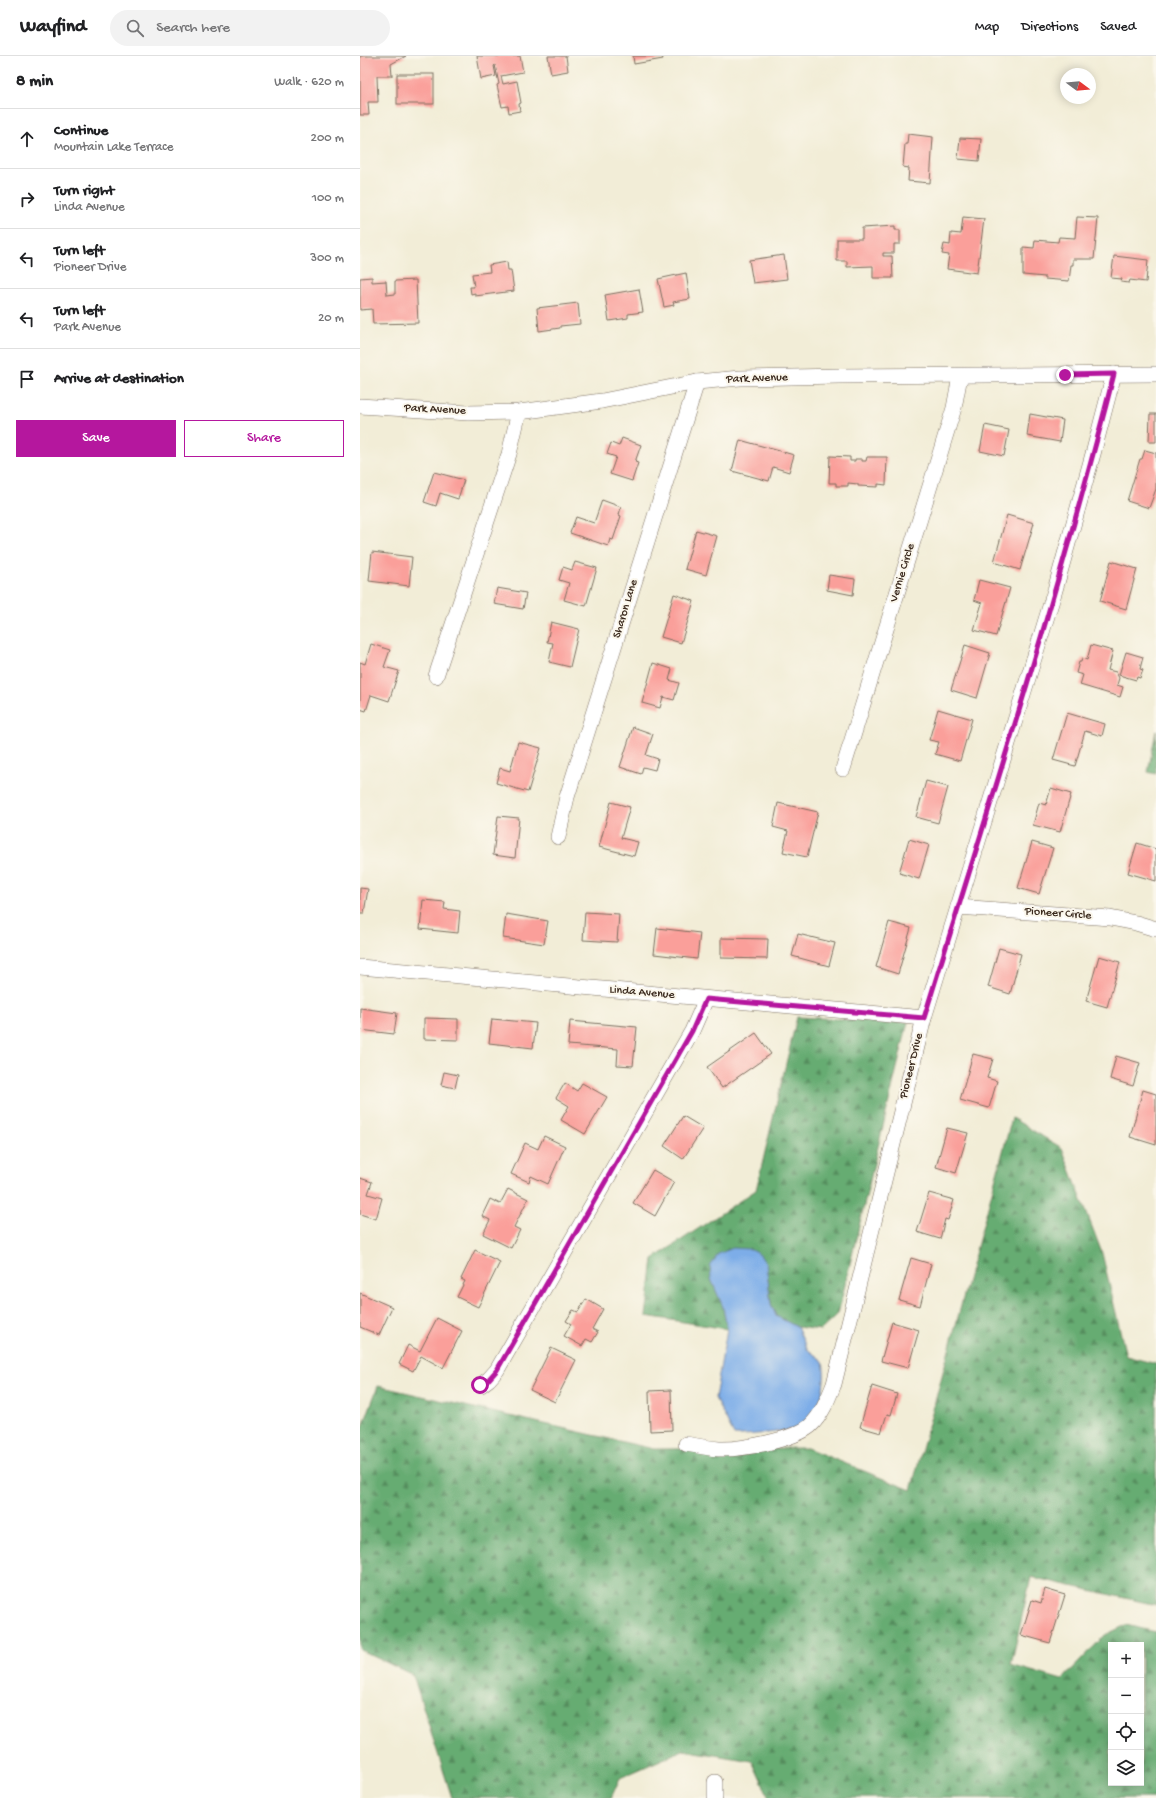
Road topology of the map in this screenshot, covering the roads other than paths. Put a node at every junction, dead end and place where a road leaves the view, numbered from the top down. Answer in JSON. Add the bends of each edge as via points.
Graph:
{"nodes":[{"id":1,"x":1114,"y":374,"type":"junction"},
{"id":2,"x":1156,"y":374,"type":"edge"},
{"id":3,"x":960,"y":376,"type":"junction"},
{"id":4,"x":697,"y":382,"type":"junction"},
{"id":5,"x":360,"y":406,"type":"edge"},
{"id":6,"x":519,"y":412,"type":"junction"},
{"id":7,"x":436,"y":676,"type":"dead end"},
{"id":8,"x":843,"y":770,"type":"dead end"},
{"id":9,"x":558,"y":837,"type":"dead end"},
{"id":10,"x":958,"y":907,"type":"junction"},
{"id":11,"x":1156,"y":929,"type":"edge"},
{"id":12,"x":360,"y":967,"type":"edge"},
{"id":13,"x":706,"y":999,"type":"junction"},
{"id":14,"x":924,"y":1018,"type":"junction"},
{"id":15,"x":480,"y":1385,"type":"dead end"},
{"id":16,"x":686,"y":1444,"type":"dead end"},
{"id":17,"x":715,"y":1782,"type":"dead end"},
{"id":18,"x":715,"y":1798,"type":"edge"}],
"edges":[{"from":1,"to":2,"type":"street","name":"Park Avenue"},
{"from":1,"to":3,"type":"street","name":"Park Avenue"},
{"from":1,"to":10,"type":"street","name":"Pioneer Drive","via":[[1057,582]]},
{"from":3,"to":4,"type":"street","name":"Park Avenue","via":[[740,378]]},
{"from":3,"to":8,"type":"street","name":"Vernie Circle","via":[[954,408]]},
{"from":4,"to":6,"type":"street","name":"Park Avenue","via":[[602,401]]},
{"from":4,"to":9,"type":"street","name":"Sharon Lane","via":[[567,797]]},
{"from":5,"to":6,"type":"street","name":"Park Avenue","via":[[468,413]]},
{"from":6,"to":7,"type":"street","via":[[509,454]]},
{"from":10,"to":11,"type":"street","name":"Pioneer Circle","via":[[1110,918]]},
{"from":10,"to":14,"type":"street","name":"Pioneer Drive"},
{"from":12,"to":13,"type":"street","name":"Linda Avenue"},
{"from":13,"to":14,"type":"street","name":"Linda Avenue"},
{"from":13,"to":15,"type":"street","via":[[692,1031],[497,1370]]},
{"from":14,"to":16,"type":"street","name":"Pioneer Drive","via":[[834,1384],[824,1407],[811,1425],[802,1432],[786,1438],[721,1449]]},
{"from":17,"to":18,"type":"street"}]}
